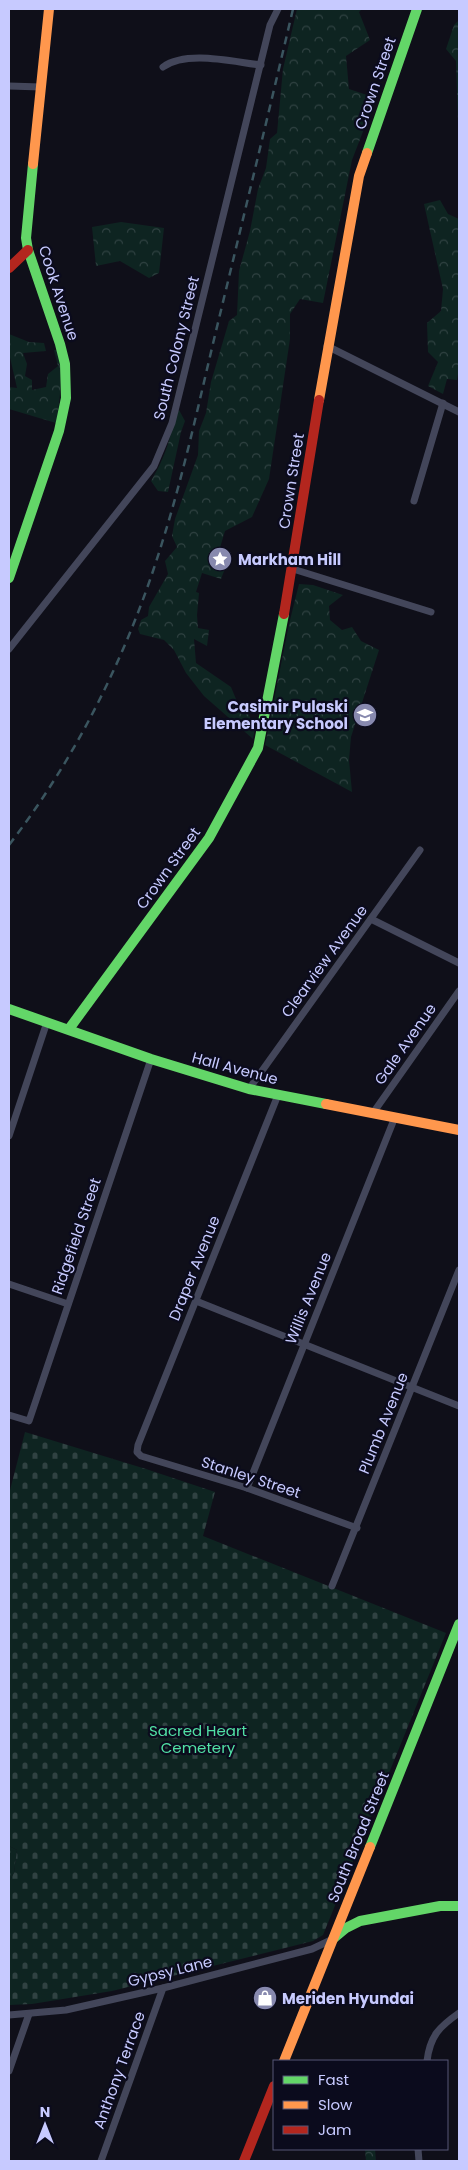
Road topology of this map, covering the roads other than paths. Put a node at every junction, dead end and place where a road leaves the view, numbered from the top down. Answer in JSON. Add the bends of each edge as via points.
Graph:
{"nodes":[{"id":1,"x":50,"y":9,"type":"edge"},
{"id":2,"x":278,"y":9,"type":"edge"},
{"id":3,"x":417,"y":9,"type":"edge"},
{"id":4,"x":261,"y":65,"type":"junction"},
{"id":5,"x":163,"y":67,"type":"dead end"},
{"id":6,"x":9,"y":86,"type":"edge"},
{"id":7,"x":41,"y":86,"type":"junction"},
{"id":8,"x":28,"y":250,"type":"junction"},
{"id":9,"x":9,"y":268,"type":"edge"},
{"id":10,"x":327,"y":346,"type":"junction"},
{"id":11,"x":443,"y":403,"type":"junction"},
{"id":12,"x":459,"y":412,"type":"edge"},
{"id":13,"x":414,"y":501,"type":"dead end"},
{"id":14,"x":292,"y":569,"type":"junction"},
{"id":15,"x":9,"y":578,"type":"edge"},
{"id":16,"x":431,"y":612,"type":"dead end"},
{"id":17,"x":9,"y":649,"type":"edge"},
{"id":18,"x":420,"y":850,"type":"dead end"},
{"id":19,"x":371,"y":919,"type":"junction"},
{"id":20,"x":459,"y":962,"type":"edge"},
{"id":21,"x":459,"y":991,"type":"edge"},
{"id":22,"x":9,"y":1009,"type":"edge"},
{"id":23,"x":47,"y":1022,"type":"junction"},
{"id":24,"x":69,"y":1029,"type":"junction"},
{"id":25,"x":151,"y":1059,"type":"junction"},
{"id":26,"x":249,"y":1089,"type":"junction"},
{"id":27,"x":278,"y":1095,"type":"junction"},
{"id":28,"x":373,"y":1113,"type":"junction"},
{"id":29,"x":395,"y":1117,"type":"junction"},
{"id":30,"x":459,"y":1130,"type":"edge"},
{"id":31,"x":9,"y":1136,"type":"edge"},
{"id":32,"x":459,"y":1270,"type":"edge"},
{"id":33,"x":9,"y":1284,"type":"edge"},
{"id":34,"x":196,"y":1301,"type":"junction"},
{"id":35,"x":68,"y":1304,"type":"junction"},
{"id":36,"x":304,"y":1345,"type":"junction"},
{"id":37,"x":412,"y":1388,"type":"junction"},
{"id":38,"x":459,"y":1406,"type":"edge"},
{"id":39,"x":9,"y":1415,"type":"edge"},
{"id":40,"x":137,"y":1452,"type":"joint"},
{"id":41,"x":247,"y":1488,"type":"junction"},
{"id":42,"x":357,"y":1528,"type":"junction"},
{"id":43,"x":332,"y":1586,"type":"dead end"},
{"id":44,"x":459,"y":1624,"type":"edge"},
{"id":45,"x":459,"y":1906,"type":"edge"},
{"id":46,"x":334,"y":1938,"type":"junction"},
{"id":47,"x":163,"y":1988,"type":"junction"},
{"id":48,"x":459,"y":2013,"type":"edge"},
{"id":49,"x":9,"y":2014,"type":"edge"},
{"id":50,"x":29,"y":2014,"type":"junction"},
{"id":51,"x":284,"y":2060,"type":"edge"},
{"id":52,"x":427,"y":2060,"type":"edge"},
{"id":53,"x":9,"y":2071,"type":"edge"},
{"id":54,"x":273,"y":2088,"type":"edge"},
{"id":55,"x":100,"y":2161,"type":"edge"},
{"id":56,"x":244,"y":2161,"type":"edge"}],
"edges":[{"from":1,"to":7,"type":"street","name":"Cook Avenue"},
{"from":2,"to":4,"type":"street","name":"South Colony Street","via":[[270,25]]},
{"from":3,"to":10,"type":"street","name":"Crown Street","via":[[359,176]]},
{"from":4,"to":5,"type":"street","via":[[186,58]]},
{"from":4,"to":17,"type":"street","name":"South Colony Street","via":[[172,423],[162,451],[143,482]]},
{"from":6,"to":7,"type":"street"},
{"from":7,"to":8,"type":"street","name":"Cook Avenue","via":[[27,227]]},
{"from":8,"to":9,"type":"street"},
{"from":8,"to":15,"type":"street","name":"Cook Avenue","via":[[60,344],[65,364],[66,398],[59,431]]},
{"from":10,"to":11,"type":"street"},
{"from":10,"to":14,"type":"street","name":"Crown Street"},
{"from":11,"to":12,"type":"street"},
{"from":11,"to":13,"type":"street"},
{"from":14,"to":16,"type":"street"},
{"from":14,"to":24,"type":"street","name":"Crown Street","via":[[258,748],[209,838]]},
{"from":18,"to":19,"type":"street","name":"Clearview Avenue"},
{"from":19,"to":20,"type":"street"},
{"from":19,"to":26,"type":"street","name":"Clearview Avenue"},
{"from":21,"to":28,"type":"street","name":"Gale Avenue"},
{"from":22,"to":23,"type":"street","name":"Hall Avenue"},
{"from":23,"to":24,"type":"street","name":"Hall Avenue"},
{"from":23,"to":31,"type":"street"},
{"from":24,"to":25,"type":"street","name":"Hall Avenue"},
{"from":25,"to":26,"type":"street","name":"Hall Avenue"},
{"from":25,"to":35,"type":"street","name":"Ridgefield Street"},
{"from":26,"to":27,"type":"street","name":"Hall Avenue"},
{"from":27,"to":28,"type":"street","name":"Hall Avenue"},
{"from":27,"to":34,"type":"street","name":"Draper Avenue"},
{"from":28,"to":29,"type":"street","name":"Hall Avenue"},
{"from":29,"to":30,"type":"street","name":"Hall Avenue"},
{"from":29,"to":36,"type":"street","name":"Willis Avenue"},
{"from":32,"to":37,"type":"street","name":"Plumb Avenue"},
{"from":33,"to":35,"type":"street"},
{"from":34,"to":36,"type":"street"},
{"from":34,"to":40,"type":"street","name":"Draper Avenue"},
{"from":35,"to":39,"type":"street","name":"Ridgefield Street","via":[[29,1422]]},
{"from":36,"to":37,"type":"street"},
{"from":36,"to":41,"type":"street","name":"Willis Avenue"},
{"from":37,"to":38,"type":"street"},
{"from":37,"to":42,"type":"street","name":"Plumb Avenue"},
{"from":40,"to":41,"type":"street","name":"Stanley Street","via":[[141,1456]]},
{"from":41,"to":42,"type":"street","name":"Stanley Street"},
{"from":42,"to":43,"type":"street","name":"Plumb Avenue"},
{"from":44,"to":46,"type":"street","name":"South Broad Street"},
{"from":45,"to":46,"type":"street","via":[[440,1906],[360,1921]]},
{"from":46,"to":47,"type":"street","name":"Gypsy Lane","via":[[312,1949]]},
{"from":46,"to":51,"type":"street","name":"South Broad Street"},
{"from":47,"to":50,"type":"street","name":"Gypsy Lane","via":[[66,2010]]},
{"from":47,"to":55,"type":"street","name":"Anthony Terrace"},
{"from":48,"to":52,"type":"street","via":[[442,2025],[429,2046]]},
{"from":49,"to":50,"type":"street","name":"Gypsy Lane"},
{"from":50,"to":53,"type":"street"},
{"from":54,"to":56,"type":"street"}]}
